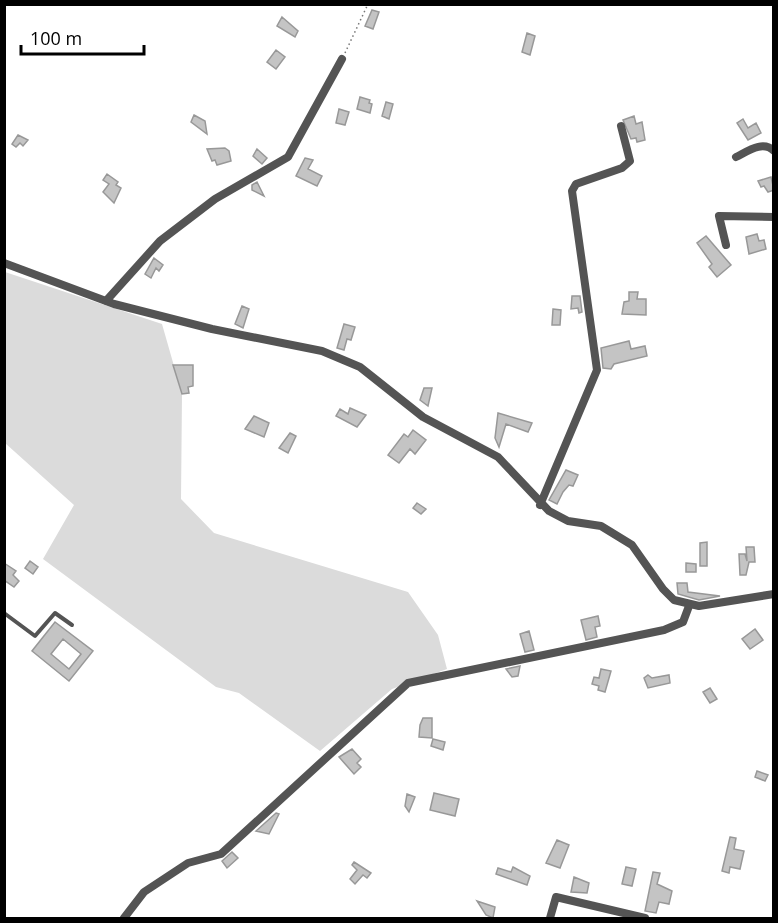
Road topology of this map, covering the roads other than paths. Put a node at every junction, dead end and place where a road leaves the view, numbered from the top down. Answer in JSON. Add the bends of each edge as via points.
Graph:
{"nodes":[{"id":1,"x":342,"y":59,"type":"road end"},
{"id":2,"x":621,"y":126,"type":"dead end"},
{"id":3,"x":774,"y":151,"type":"edge"},
{"id":4,"x":736,"y":157,"type":"dead end"},
{"id":5,"x":774,"y":217,"type":"edge"},
{"id":6,"x":726,"y":245,"type":"dead end"},
{"id":7,"x":4,"y":263,"type":"edge"},
{"id":8,"x":105,"y":301,"type":"junction"},
{"id":9,"x":540,"y":505,"type":"junction"},
{"id":10,"x":774,"y":594,"type":"edge"},
{"id":11,"x":689,"y":606,"type":"junction"},
{"id":12,"x":4,"y":613,"type":"edge"},
{"id":13,"x":72,"y":625,"type":"dead end"},
{"id":14,"x":124,"y":918,"type":"edge"},
{"id":15,"x":550,"y":918,"type":"edge"},
{"id":16,"x":645,"y":918,"type":"edge"}],
"edges":[{"from":1,"to":8,"type":"street","via":[[288,157],[215,199],[160,241]]},
{"from":2,"to":9,"type":"street","via":[[630,161],[622,168],[576,183],[572,191],[597,370]]},
{"from":3,"to":4,"type":"street","via":[[759,146]]},
{"from":5,"to":6,"type":"street","via":[[719,216]]},
{"from":7,"to":8,"type":"street"},
{"from":8,"to":9,"type":"street","via":[[212,329],[322,351],[360,367],[423,417],[498,457]]},
{"from":9,"to":11,"type":"street","via":[[568,521],[601,526],[632,544],[663,589]]},
{"from":10,"to":11,"type":"street"},
{"from":11,"to":14,"type":"street","via":[[683,622],[664,630],[408,683],[221,854],[189,863],[144,892]]},
{"from":12,"to":13,"type":"lane","via":[[35,636],[55,613]]},
{"from":15,"to":16,"type":"street","via":[[556,897]]}]}
